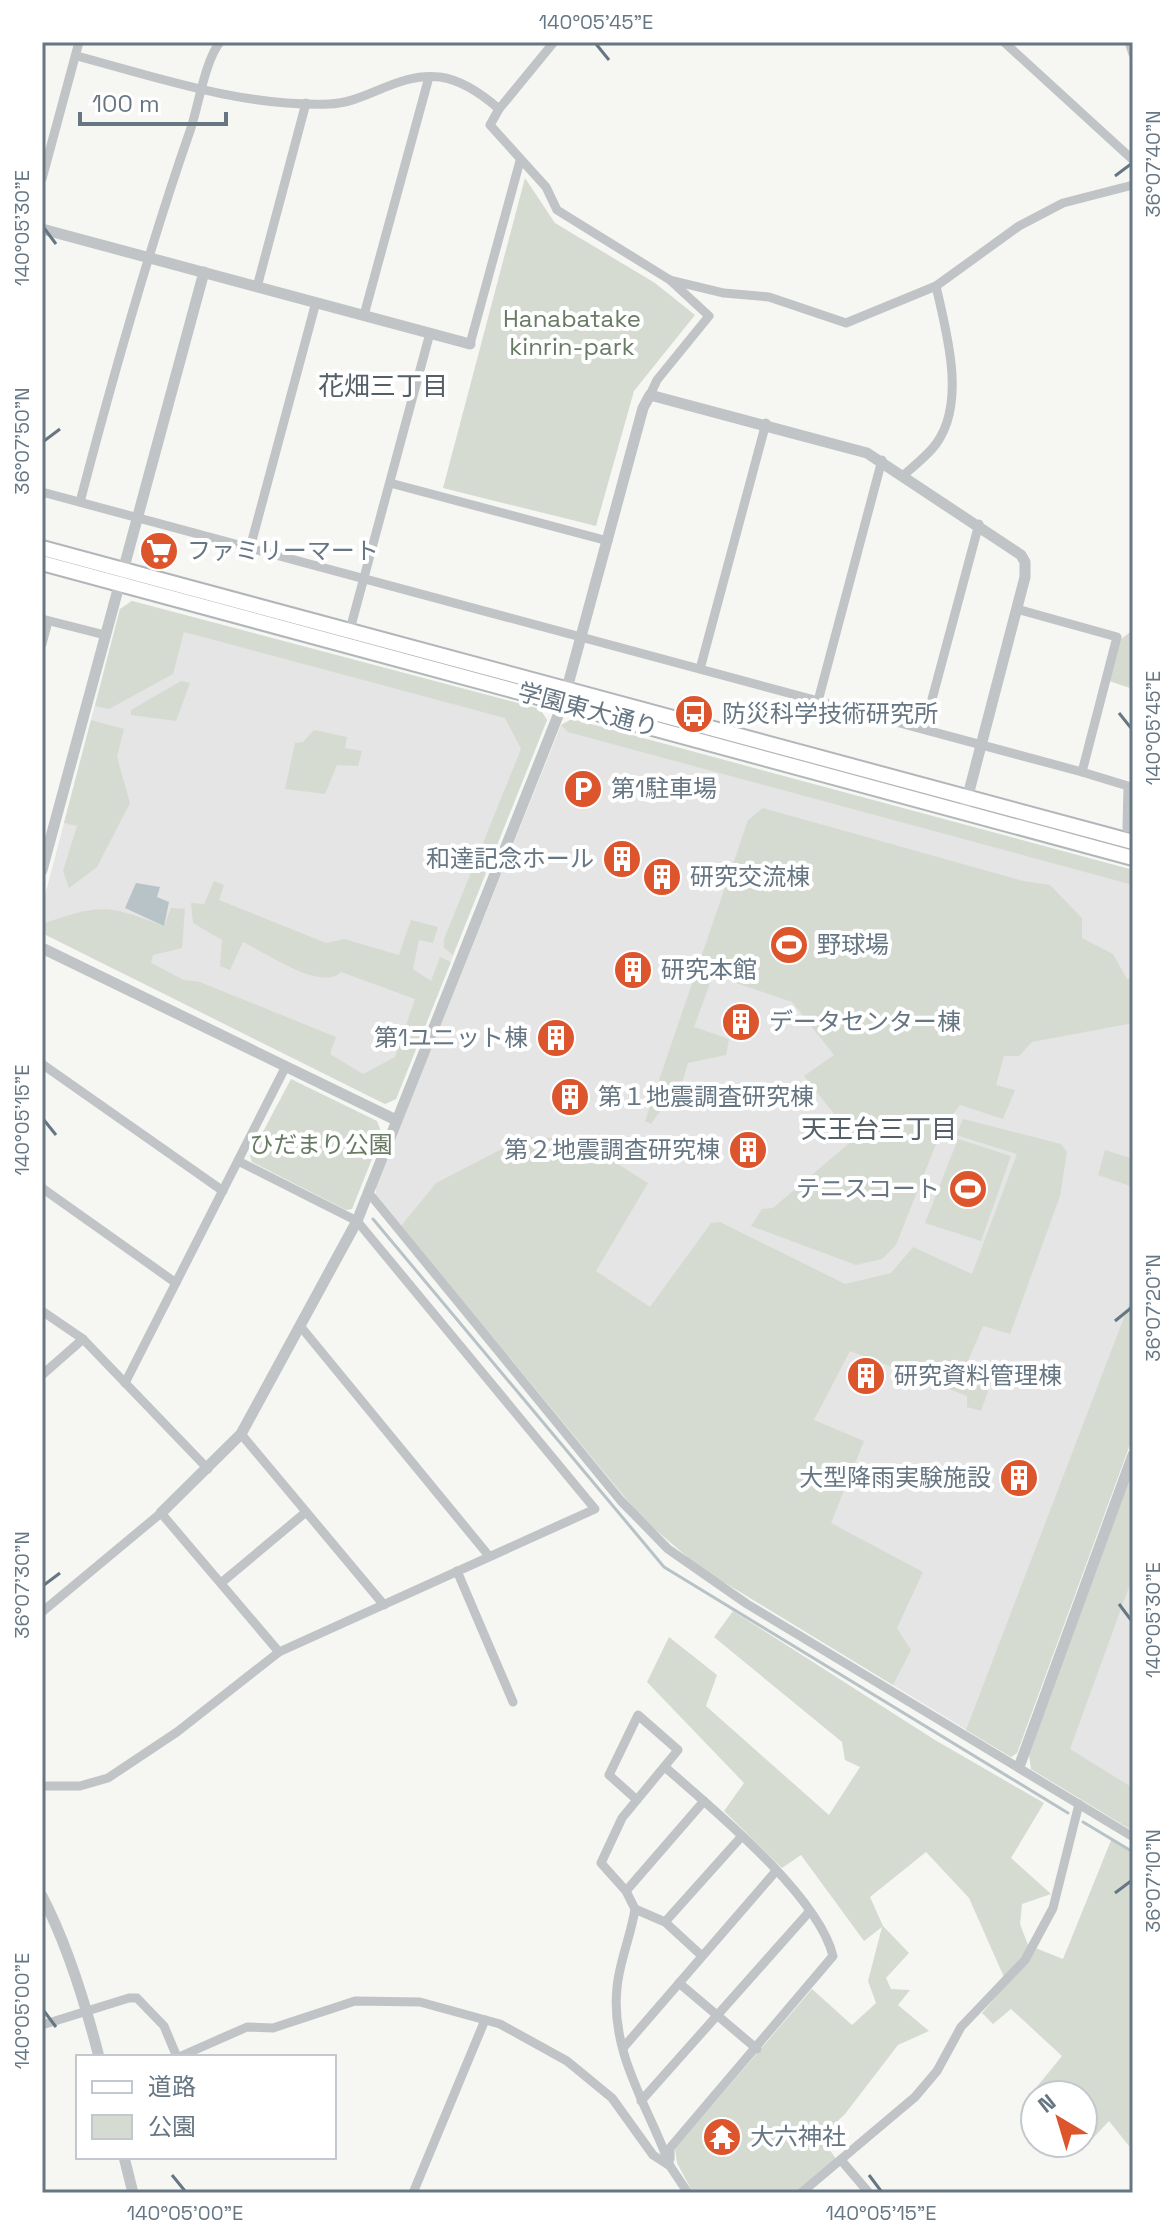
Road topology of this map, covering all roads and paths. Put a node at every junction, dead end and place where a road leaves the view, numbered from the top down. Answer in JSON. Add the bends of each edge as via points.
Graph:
{"nodes":[{"id":1,"x":79,"y":42,"type":"edge"},
{"id":2,"x":220,"y":42,"type":"edge"},
{"id":3,"x":554,"y":42,"type":"edge"},
{"id":4,"x":1004,"y":42,"type":"edge"},
{"id":5,"x":1129,"y":42,"type":"edge"},
{"id":6,"x":1133,"y":54,"type":"edge"},
{"id":7,"x":77,"y":56,"type":"junction"},
{"id":8,"x":429,"y":77,"type":"junction"},
{"id":9,"x":204,"y":90,"type":"junction"},
{"id":10,"x":306,"y":103,"type":"junction"},
{"id":11,"x":499,"y":109,"type":"junction"},
{"id":12,"x":1133,"y":160,"type":"edge"},
{"id":13,"x":520,"y":161,"type":"junction"},
{"id":14,"x":42,"y":179,"type":"edge"},
{"id":15,"x":1133,"y":185,"type":"edge"},
{"id":16,"x":42,"y":229,"type":"edge"},
{"id":17,"x":146,"y":257,"type":"junction"},
{"id":18,"x":204,"y":272,"type":"junction"},
{"id":19,"x":670,"y":280,"type":"junction"},
{"id":20,"x":936,"y":286,"type":"junction"},
{"id":21,"x":257,"y":287,"type":"junction"},
{"id":22,"x":316,"y":302,"type":"junction"},
{"id":23,"x":364,"y":315,"type":"junction"},
{"id":24,"x":430,"y":333,"type":"junction"},
{"id":25,"x":470,"y":344,"type":"joint"},
{"id":26,"x":650,"y":395,"type":"junction"},
{"id":27,"x":766,"y":423,"type":"junction"},
{"id":28,"x":882,"y":460,"type":"junction"},
{"id":29,"x":905,"y":474,"type":"junction"},
{"id":30,"x":390,"y":483,"type":"junction"},
{"id":31,"x":42,"y":492,"type":"edge"},
{"id":32,"x":80,"y":502,"type":"junction"},
{"id":33,"x":137,"y":518,"type":"junction"},
{"id":34,"x":979,"y":524,"type":"junction"},
{"id":35,"x":608,"y":541,"type":"junction"},
{"id":36,"x":42,"y":548,"type":"edge"},
{"id":37,"x":250,"y":548,"type":"junction"},
{"id":38,"x":42,"y":563,"type":"edge"},
{"id":39,"x":121,"y":576,"type":"junction"},
{"id":40,"x":363,"y":579,"type":"junction"},
{"id":41,"x":1017,"y":609,"type":"junction"},
{"id":42,"x":45,"y":620,"type":"edge"},
{"id":43,"x":352,"y":622,"type":"dead end"},
{"id":44,"x":105,"y":635,"type":"junction"},
{"id":45,"x":581,"y":637,"type":"junction"},
{"id":46,"x":42,"y":644,"type":"edge"},
{"id":47,"x":700,"y":669,"type":"junction"},
{"id":48,"x":565,"y":696,"type":"junction"},
{"id":49,"x":818,"y":701,"type":"junction"},
{"id":50,"x":924,"y":729,"type":"junction"},
{"id":51,"x":982,"y":745,"type":"junction"},
{"id":52,"x":1082,"y":772,"type":"junction"},
{"id":53,"x":966,"y":805,"type":"junction"},
{"id":54,"x":1129,"y":833,"type":"edge"},
{"id":55,"x":1133,"y":858,"type":"edge"},
{"id":56,"x":42,"y":870,"type":"edge"},
{"id":57,"x":42,"y":948,"type":"edge"},
{"id":58,"x":42,"y":1064,"type":"edge"},
{"id":59,"x":285,"y":1068,"type":"junction"},
{"id":60,"x":396,"y":1120,"type":"junction"},
{"id":61,"x":238,"y":1161,"type":"junction"},
{"id":62,"x":42,"y":1188,"type":"edge"},
{"id":63,"x":223,"y":1191,"type":"junction"},
{"id":64,"x":368,"y":1192,"type":"junction"},
{"id":65,"x":357,"y":1221,"type":"junction"},
{"id":66,"x":176,"y":1283,"type":"junction"},
{"id":67,"x":42,"y":1311,"type":"edge"},
{"id":68,"x":301,"y":1327,"type":"junction"},
{"id":69,"x":83,"y":1339,"type":"junction"},
{"id":70,"x":42,"y":1375,"type":"edge"},
{"id":71,"x":125,"y":1383,"type":"junction"},
{"id":72,"x":241,"y":1434,"type":"junction"},
{"id":73,"x":1133,"y":1455,"type":"edge"},
{"id":74,"x":208,"y":1469,"type":"junction"},
{"id":75,"x":306,"y":1512,"type":"junction"},
{"id":76,"x":161,"y":1513,"type":"junction"},
{"id":77,"x":489,"y":1556,"type":"junction"},
{"id":78,"x":457,"y":1571,"type":"junction"},
{"id":79,"x":221,"y":1583,"type":"junction"},
{"id":80,"x":384,"y":1605,"type":"junction"},
{"id":81,"x":42,"y":1612,"type":"edge"},
{"id":82,"x":279,"y":1652,"type":"junction"},
{"id":83,"x":513,"y":1702,"type":"dead end"},
{"id":84,"x":1019,"y":1767,"type":"junction"},
{"id":85,"x":666,"y":1768,"type":"junction"},
{"id":86,"x":42,"y":1786,"type":"edge"},
{"id":87,"x":637,"y":1800,"type":"junction"},
{"id":88,"x":704,"y":1801,"type":"junction"},
{"id":89,"x":1079,"y":1804,"type":"junction"},
{"id":90,"x":742,"y":1836,"type":"junction"},
{"id":91,"x":1133,"y":1837,"type":"edge"},
{"id":92,"x":776,"y":1871,"type":"junction"},
{"id":93,"x":626,"y":1891,"type":"junction"},
{"id":94,"x":42,"y":1896,"type":"edge"},
{"id":95,"x":635,"y":1909,"type":"junction"},
{"id":96,"x":809,"y":1912,"type":"junction"},
{"id":97,"x":665,"y":1922,"type":"junction"},
{"id":98,"x":702,"y":1956,"type":"junction"},
{"id":99,"x":679,"y":1983,"type":"junction"},
{"id":100,"x":87,"y":2011,"type":"junction"},
{"id":101,"x":717,"y":2016,"type":"junction"},
{"id":102,"x":485,"y":2020,"type":"junction"},
{"id":103,"x":42,"y":2025,"type":"edge"},
{"id":104,"x":623,"y":2048,"type":"junction"},
{"id":105,"x":757,"y":2049,"type":"junction"},
{"id":106,"x":98,"y":2055,"type":"edge"},
{"id":107,"x":177,"y":2055,"type":"edge"},
{"id":108,"x":183,"y":2055,"type":"edge"},
{"id":109,"x":641,"y":2101,"type":"junction"},
{"id":110,"x":124,"y":2159,"type":"edge"},
{"id":111,"x":841,"y":2160,"type":"junction"},
{"id":112,"x":670,"y":2166,"type":"junction"},
{"id":113,"x":133,"y":2193,"type":"edge"},
{"id":114,"x":413,"y":2193,"type":"edge"},
{"id":115,"x":688,"y":2193,"type":"edge"},
{"id":116,"x":801,"y":2193,"type":"edge"},
{"id":117,"x":869,"y":2193,"type":"edge"}],
"edges":[{"from":1,"to":7,"type":"street"},
{"from":2,"to":9,"type":"street","via":[[212,53]]},
{"from":3,"to":11,"type":"street"},
{"from":4,"to":12,"type":"street"},
{"from":5,"to":6,"type":"street"},
{"from":7,"to":9,"type":"street"},
{"from":7,"to":14,"type":"street"},
{"from":8,"to":10,"type":"street","via":[[409,77],[332,104]]},
{"from":8,"to":11,"type":"street","via":[[443,77],[482,94]]},
{"from":8,"to":23,"type":"street"},
{"from":9,"to":10,"type":"street"},
{"from":9,"to":17,"type":"street"},
{"from":10,"to":21,"type":"street"},
{"from":11,"to":13,"type":"street","via":[[490,125]]},
{"from":13,"to":19,"type":"street","via":[[546,187],[557,210]]},
{"from":13,"to":25,"type":"street"},
{"from":15,"to":20,"type":"street","via":[[1063,203],[1019,226]]},
{"from":16,"to":17,"type":"street"},
{"from":17,"to":18,"type":"street"},
{"from":17,"to":32,"type":"street"},
{"from":18,"to":21,"type":"street"},
{"from":18,"to":33,"type":"street"},
{"from":19,"to":20,"type":"street","via":[[769,297],[846,323]]},
{"from":19,"to":26,"type":"street","via":[[709,316]]},
{"from":20,"to":29,"type":"street","via":[[954,370],[944,430]]},
{"from":21,"to":22,"type":"street"},
{"from":22,"to":23,"type":"street"},
{"from":22,"to":37,"type":"street"},
{"from":23,"to":24,"type":"street"},
{"from":24,"to":25,"type":"street"},
{"from":24,"to":30,"type":"street"},
{"from":26,"to":27,"type":"street"},
{"from":26,"to":35,"type":"street"},
{"from":27,"to":28,"type":"street"},
{"from":27,"to":47,"type":"street"},
{"from":28,"to":29,"type":"street"},
{"from":28,"to":49,"type":"street"},
{"from":29,"to":34,"type":"street"},
{"from":30,"to":35,"type":"street"},
{"from":30,"to":40,"type":"street"},
{"from":31,"to":32,"type":"street"},
{"from":32,"to":33,"type":"street"},
{"from":33,"to":37,"type":"street"},
{"from":33,"to":39,"type":"street"},
{"from":34,"to":41,"type":"street","via":[[1025,562]]},
{"from":34,"to":50,"type":"street"},
{"from":35,"to":45,"type":"street"},
{"from":36,"to":39,"type":"main road","name":"学園東大通り"},
{"from":37,"to":40,"type":"street"},
{"from":38,"to":39,"type":"main road","name":"学園東大通り"},
{"from":39,"to":44,"type":"street"},
{"from":39,"to":48,"type":"main road","name":"学園東大通り"},
{"from":40,"to":43,"type":"street"},
{"from":40,"to":45,"type":"street"},
{"from":41,"to":51,"type":"street"},
{"from":41,"to":52,"type":"street","via":[[1117,637]]},
{"from":42,"to":44,"type":"street"},
{"from":42,"to":46,"type":"street"},
{"from":44,"to":56,"type":"street"},
{"from":45,"to":47,"type":"street"},
{"from":45,"to":48,"type":"street"},
{"from":47,"to":49,"type":"street"},
{"from":48,"to":53,"type":"main road","name":"学園東大通り"},
{"from":48,"to":60,"type":"street"},
{"from":49,"to":50,"type":"street"},
{"from":50,"to":51,"type":"street"},
{"from":51,"to":52,"type":"street"},
{"from":51,"to":53,"type":"street"},
{"from":52,"to":54,"type":"street","via":[[1128,786]]},
{"from":53,"to":54,"type":"main road","name":"学園東大通り"},
{"from":53,"to":55,"type":"main road","name":"学園東大通り"},
{"from":57,"to":59,"type":"street"},
{"from":58,"to":63,"type":"street"},
{"from":59,"to":60,"type":"street"},
{"from":59,"to":61,"type":"street"},
{"from":60,"to":64,"type":"street"},
{"from":61,"to":63,"type":"street"},
{"from":61,"to":65,"type":"street"},
{"from":62,"to":66,"type":"street"},
{"from":63,"to":66,"type":"street"},
{"from":64,"to":65,"type":"street"},
{"from":64,"to":84,"type":"street","via":[[621,1501],[668,1549],[747,1604]]},
{"from":65,"to":68,"type":"street"},
{"from":65,"to":77,"type":"street","via":[[595,1509]]},
{"from":66,"to":71,"type":"street"},
{"from":67,"to":69,"type":"street"},
{"from":68,"to":72,"type":"street"},
{"from":68,"to":77,"type":"street"},
{"from":69,"to":70,"type":"street"},
{"from":69,"to":71,"type":"street"},
{"from":71,"to":74,"type":"street"},
{"from":72,"to":74,"type":"street"},
{"from":72,"to":75,"type":"street"},
{"from":73,"to":84,"type":"street"},
{"from":74,"to":76,"type":"street"},
{"from":75,"to":79,"type":"street"},
{"from":75,"to":80,"type":"street"},
{"from":76,"to":79,"type":"street"},
{"from":76,"to":81,"type":"street"},
{"from":77,"to":78,"type":"street"},
{"from":78,"to":80,"type":"street"},
{"from":78,"to":83,"type":"street"},
{"from":79,"to":82,"type":"street"},
{"from":80,"to":82,"type":"street"},
{"from":82,"to":86,"type":"street","via":[[108,1778],[80,1786]]},
{"from":84,"to":89,"type":"street"},
{"from":85,"to":87,"type":"street"},
{"from":85,"to":87,"type":"street","via":[[678,1750],[638,1715],[609,1775]]},
{"from":85,"to":88,"type":"street"},
{"from":87,"to":93,"type":"street","via":[[622,1818],[601,1863]]},
{"from":88,"to":90,"type":"street"},
{"from":88,"to":93,"type":"street"},
{"from":89,"to":91,"type":"street"},
{"from":89,"to":111,"type":"street","via":[[1053,1908],[1025,1960],[961,2027],[937,2071],[915,2097]]},
{"from":90,"to":92,"type":"street"},
{"from":90,"to":97,"type":"street"},
{"from":92,"to":96,"type":"street"},
{"from":92,"to":98,"type":"street"},
{"from":93,"to":95,"type":"street"},
{"from":94,"to":100,"type":"street"},
{"from":95,"to":97,"type":"street"},
{"from":95,"to":104,"type":"street","via":[[617,1985]]},
{"from":96,"to":101,"type":"street"},
{"from":96,"to":105,"type":"street","via":[[828,1937],[833,1956]]},
{"from":97,"to":98,"type":"street"},
{"from":98,"to":99,"type":"street"},
{"from":99,"to":101,"type":"street"},
{"from":99,"to":104,"type":"street"},
{"from":100,"to":103,"type":"street"},
{"from":100,"to":106,"type":"street"},
{"from":100,"to":107,"type":"street","via":[[137,1998],[164,2026]]},
{"from":101,"to":105,"type":"street"},
{"from":101,"to":109,"type":"street"},
{"from":102,"to":108,"type":"street","via":[[420,2002],[355,2001],[273,2028],[247,2027]]},
{"from":102,"to":112,"type":"street","via":[[541,2045],[591,2079],[612,2098],[653,2155]]},
{"from":102,"to":114,"type":"street"},
{"from":104,"to":109,"type":"street"},
{"from":105,"to":112,"type":"street","via":[[670,2148]]},
{"from":109,"to":112,"type":"street"},
{"from":110,"to":113,"type":"street"},
{"from":111,"to":116,"type":"street"},
{"from":111,"to":117,"type":"street"},
{"from":112,"to":115,"type":"street"}]}
